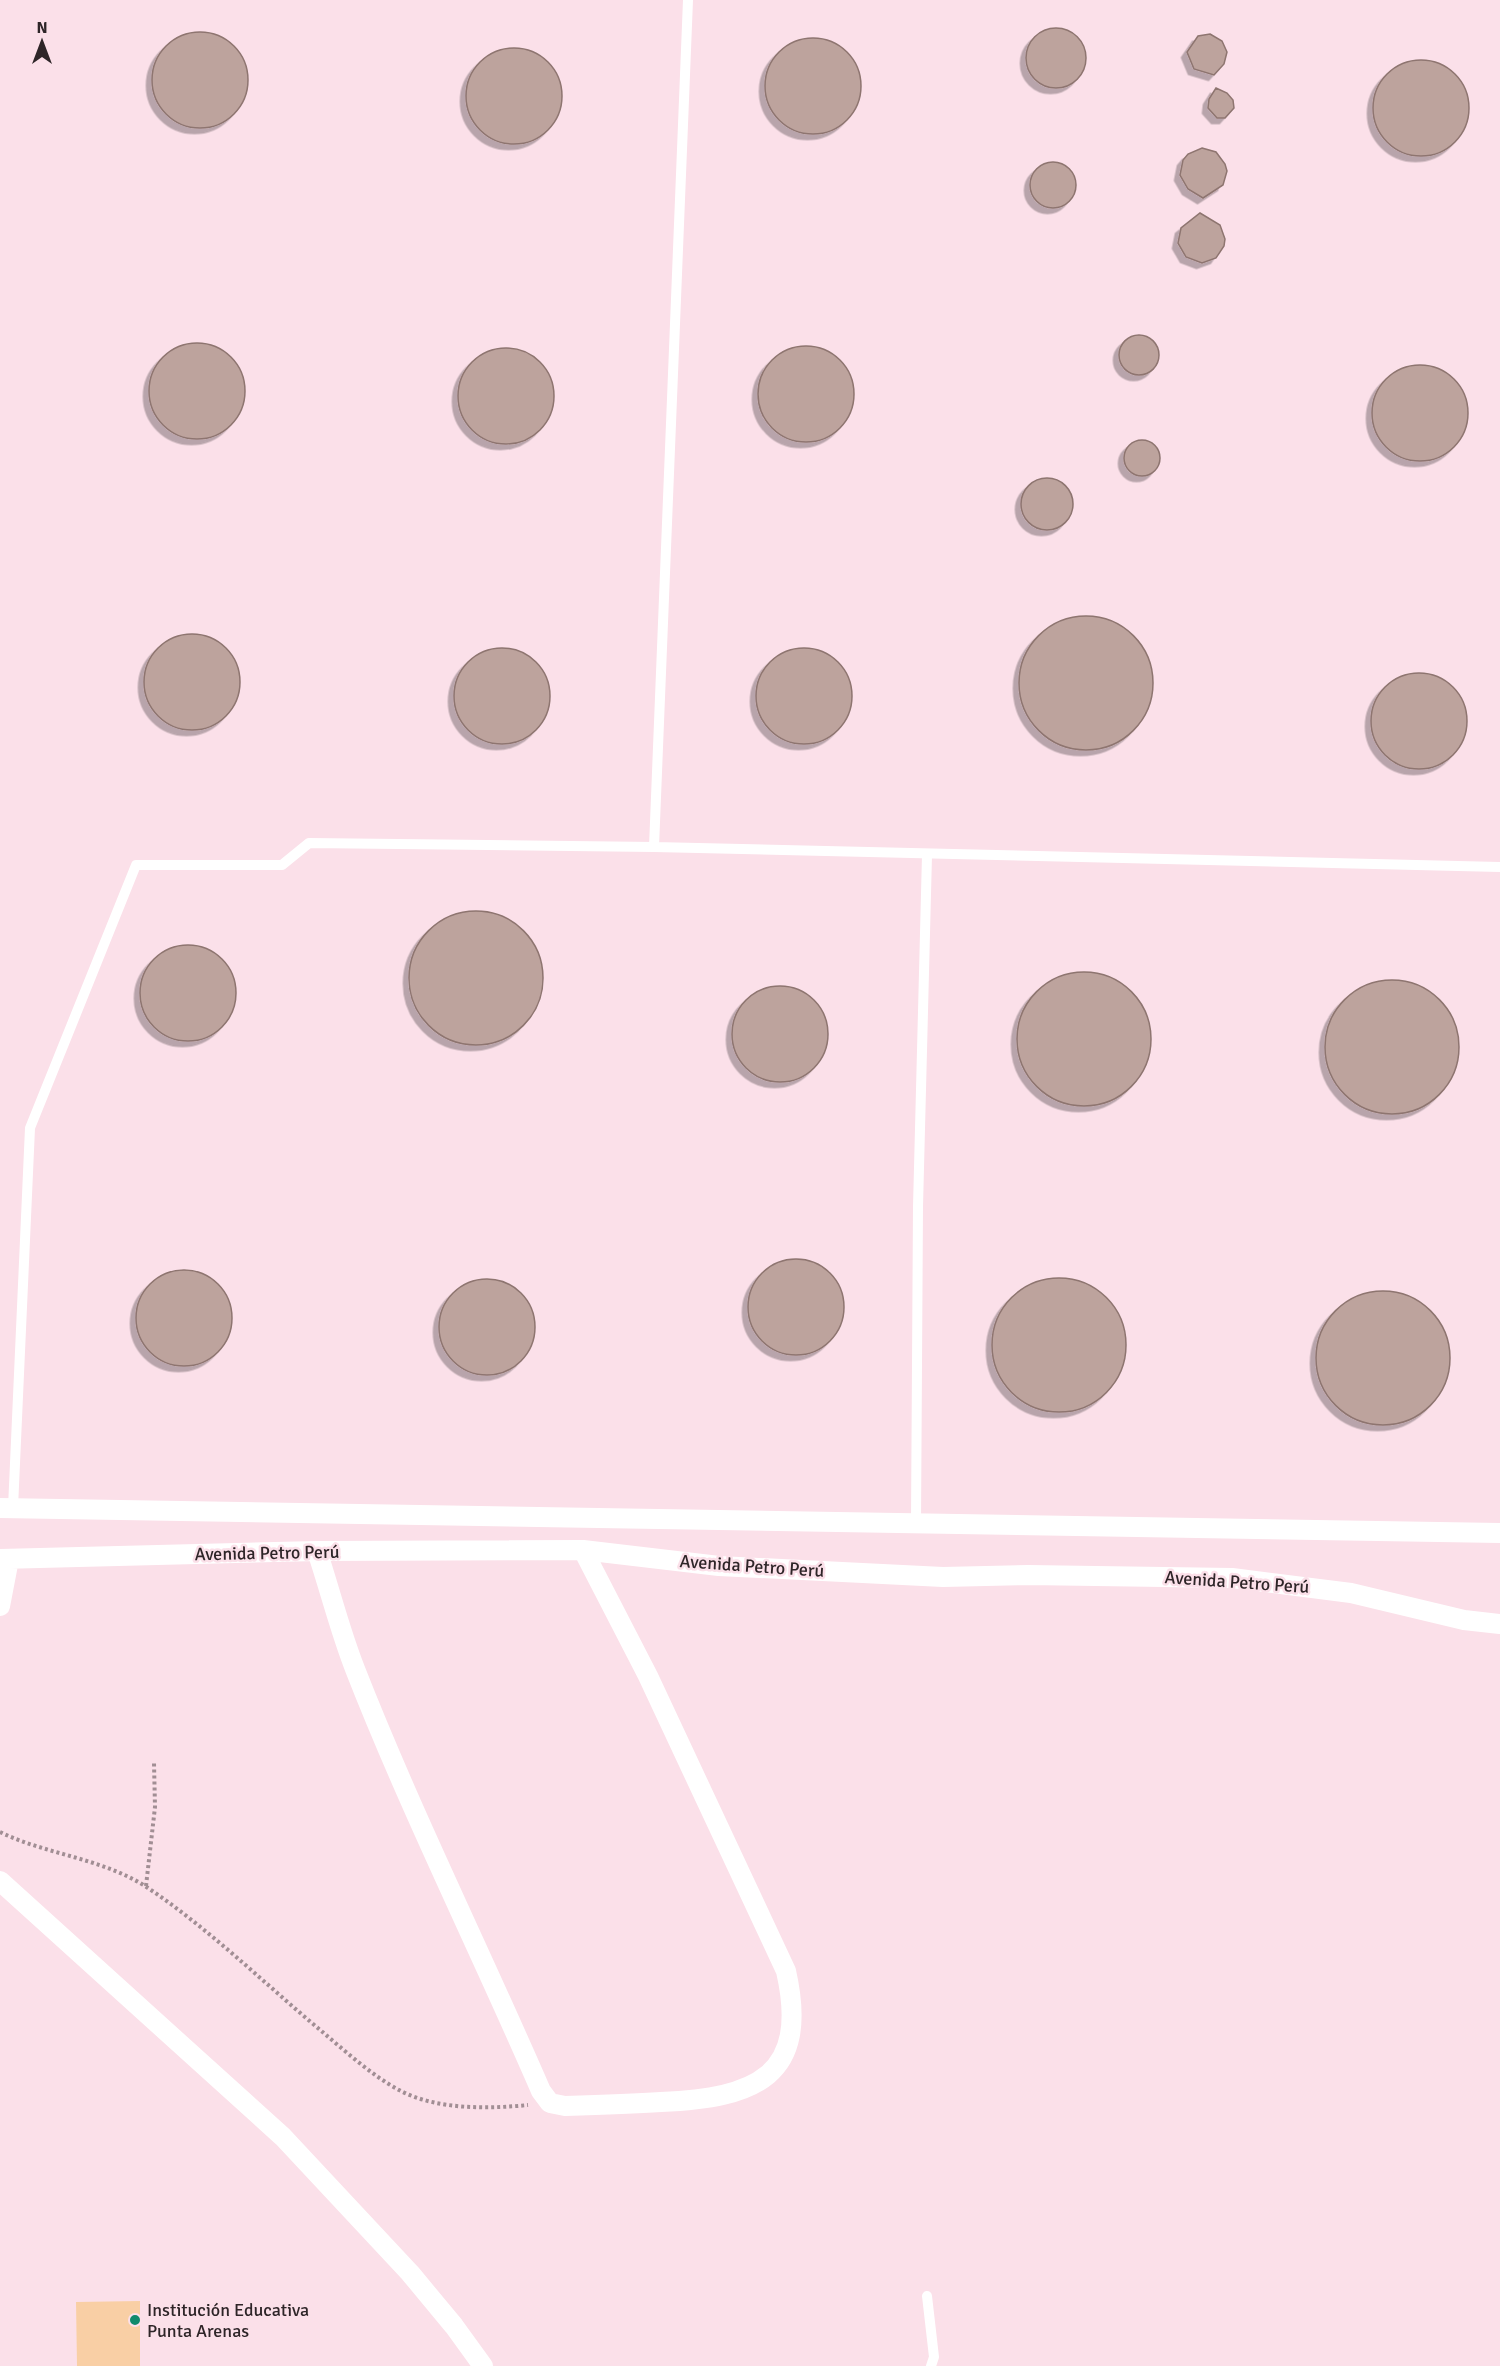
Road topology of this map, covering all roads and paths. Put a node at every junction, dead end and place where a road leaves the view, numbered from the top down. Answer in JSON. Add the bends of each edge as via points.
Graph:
{"nodes":[{"id":1,"x":688,"y":0,"type":"edge"},
{"id":2,"x":654,"y":848,"type":"junction"},
{"id":3,"x":927,"y":855,"type":"junction"},
{"id":4,"x":1500,"y":867,"type":"edge"},
{"id":5,"x":6,"y":1508,"type":"edge"},
{"id":6,"x":915,"y":1523,"type":"junction"},
{"id":7,"x":1500,"y":1533,"type":"edge"},
{"id":8,"x":583,"y":1550,"type":"junction"},
{"id":9,"x":317,"y":1551,"type":"junction"},
{"id":10,"x":4,"y":1559,"type":"edge"},
{"id":11,"x":0,"y":1606,"type":"edge"},
{"id":12,"x":1500,"y":1623,"type":"edge"},
{"id":13,"x":154,"y":1762,"type":"dead end"},
{"id":14,"x":0,"y":1832,"type":"edge"},
{"id":15,"x":0,"y":1881,"type":"edge"},
{"id":16,"x":146,"y":1886,"type":"junction"},
{"id":17,"x":550,"y":2103,"type":"junction"},
{"id":18,"x":927,"y":2295,"type":"dead end"},
{"id":19,"x":483,"y":2366,"type":"edge"},
{"id":20,"x":931,"y":2366,"type":"edge"}],
"edges":[{"from":1,"to":2,"type":"lane"},
{"from":2,"to":3,"type":"lane"},
{"from":2,"to":5,"type":"lane","via":[[309,843],[282,864],[136,864],[30,1128]]},
{"from":3,"to":4,"type":"lane"},
{"from":3,"to":6,"type":"lane"},
{"from":5,"to":6,"type":"street"},
{"from":6,"to":7,"type":"street"},
{"from":8,"to":9,"type":"street","name":"Avenida Petro Perú"},
{"from":8,"to":12,"type":"street","name":"Avenida Petro Perú","via":[[719,1566],[931,1576],[1232,1578],[1351,1593],[1464,1620]]},
{"from":8,"to":17,"type":"street","via":[[648,1676],[777,1947],[786,1971],[793,2014],[782,2059],[769,2076],[727,2096],[565,2106]]},
{"from":9,"to":10,"type":"street","name":"Avenida Petro Perú"},
{"from":9,"to":17,"type":"street","via":[[354,1667],[541,2091]]},
{"from":10,"to":11,"type":"street"},
{"from":13,"to":16,"type":"path","via":[[154,1816]]},
{"from":14,"to":16,"type":"path","via":[[104,1867]]},
{"from":15,"to":19,"type":"street","via":[[283,2136],[410,2273]]},
{"from":16,"to":17,"type":"path","via":[[340,2047],[399,2090],[452,2105],[504,2108]]},
{"from":18,"to":20,"type":"lane","via":[[934,2358]]}]}
